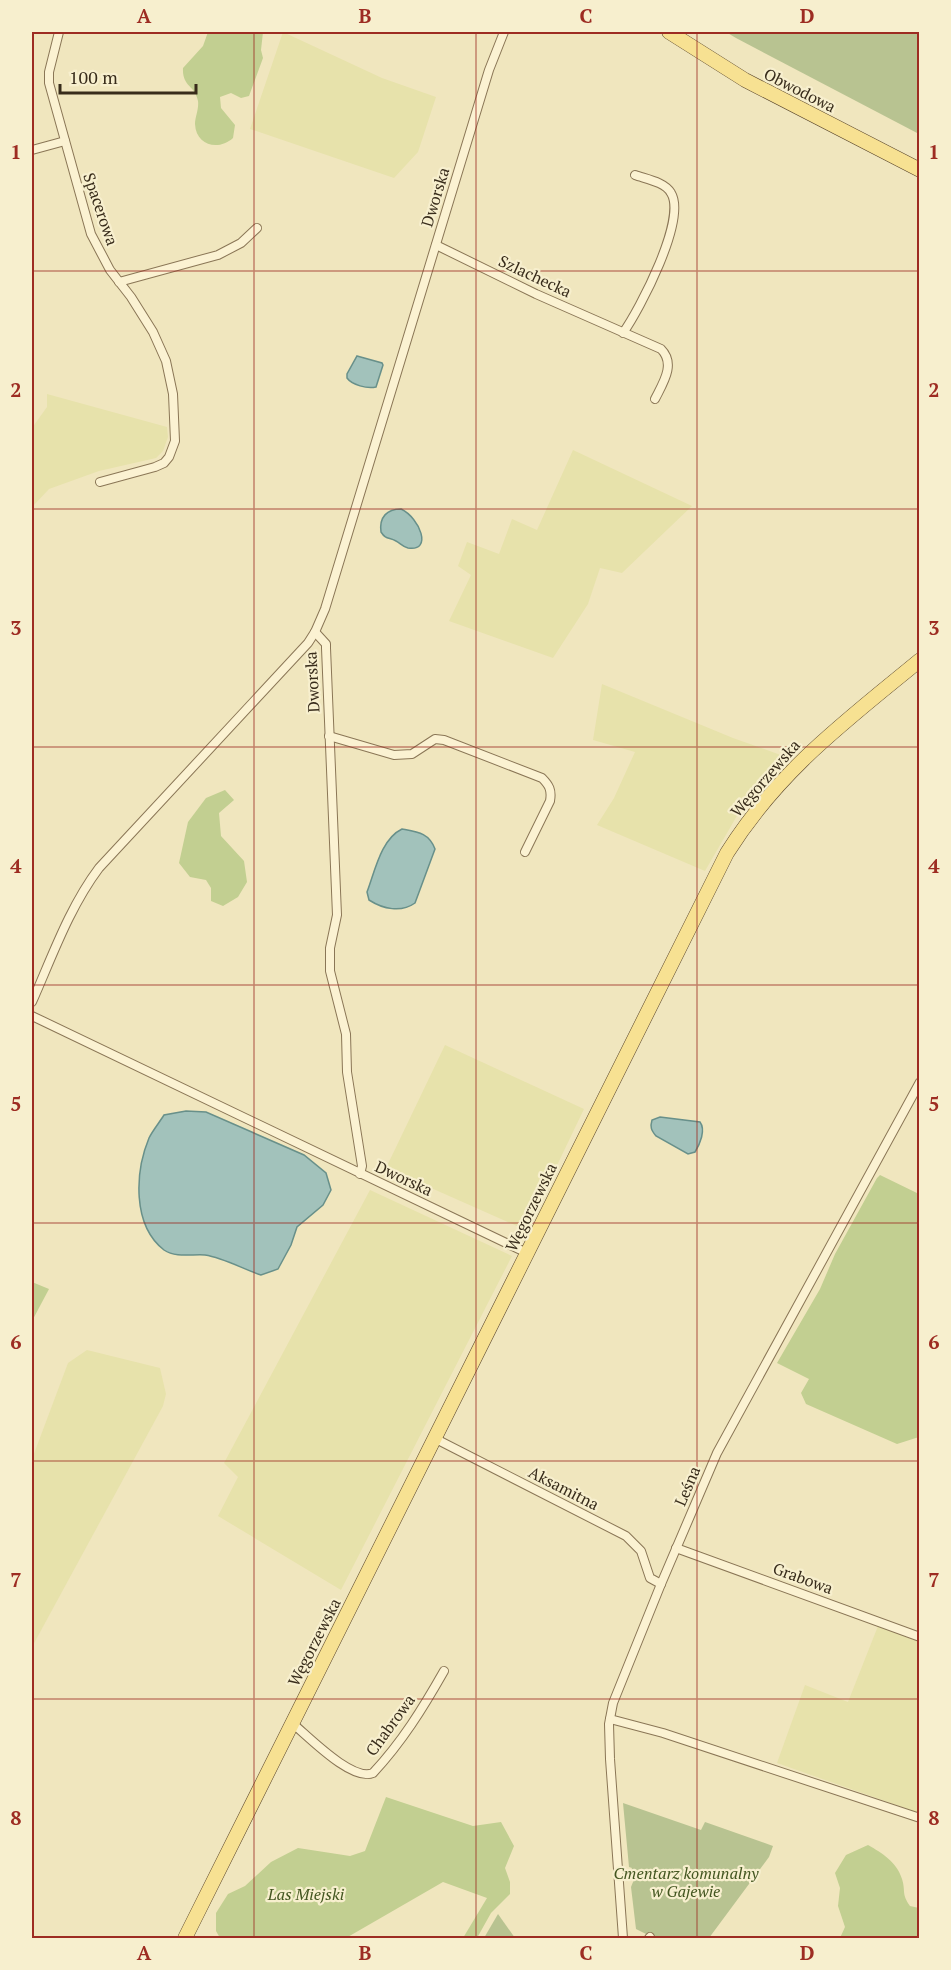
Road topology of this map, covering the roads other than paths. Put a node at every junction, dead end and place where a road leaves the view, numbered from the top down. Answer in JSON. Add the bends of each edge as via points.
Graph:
{"nodes":[{"id":1,"x":59,"y":32,"type":"edge"},
{"id":2,"x":504,"y":32,"type":"edge"},
{"id":3,"x":669,"y":32,"type":"edge"},
{"id":4,"x":65,"y":141,"type":"junction"},
{"id":5,"x":32,"y":150,"type":"edge"},
{"id":6,"x":920,"y":170,"type":"edge"},
{"id":7,"x":635,"y":175,"type":"dead end"},
{"id":8,"x":257,"y":228,"type":"dead end"},
{"id":9,"x":436,"y":245,"type":"junction"},
{"id":10,"x":119,"y":282,"type":"junction"},
{"id":11,"x":623,"y":333,"type":"junction"},
{"id":12,"x":655,"y":399,"type":"dead end"},
{"id":13,"x":100,"y":482,"type":"dead end"},
{"id":14,"x":315,"y":632,"type":"junction"},
{"id":15,"x":920,"y":660,"type":"edge"},
{"id":16,"x":329,"y":736,"type":"junction"},
{"id":17,"x":525,"y":852,"type":"dead end"},
{"id":18,"x":32,"y":1002,"type":"edge"},
{"id":19,"x":32,"y":1016,"type":"edge"},
{"id":20,"x":920,"y":1082,"type":"edge"},
{"id":21,"x":360,"y":1174,"type":"junction"},
{"id":22,"x":527,"y":1253,"type":"junction"},
{"id":23,"x":434,"y":1438,"type":"junction"},
{"id":24,"x":676,"y":1548,"type":"junction"},
{"id":25,"x":661,"y":1584,"type":"junction"},
{"id":26,"x":920,"y":1637,"type":"edge"},
{"id":27,"x":444,"y":1671,"type":"dead end"},
{"id":28,"x":610,"y":1719,"type":"junction"},
{"id":29,"x":292,"y":1723,"type":"junction"},
{"id":30,"x":920,"y":1818,"type":"edge"},
{"id":31,"x":185,"y":1938,"type":"edge"},
{"id":32,"x":623,"y":1938,"type":"edge"}],
"edges":[{"from":1,"to":4,"type":"street","name":"Spacerowa","via":[[49,83]]},
{"from":2,"to":9,"type":"street","name":"Dworska"},
{"from":3,"to":6,"type":"main road","name":"Obwodowa","via":[[745,80]]},
{"from":4,"to":5,"type":"street"},
{"from":4,"to":10,"type":"street","name":"Spacerowa","via":[[91,234]]},
{"from":7,"to":11,"type":"street","via":[[670,190],[676,204],[654,276]]},
{"from":8,"to":10,"type":"street","via":[[241,243],[218,255]]},
{"from":9,"to":11,"type":"street","name":"Szlachecka"},
{"from":9,"to":14,"type":"street","name":"Dworska"},
{"from":10,"to":13,"type":"street","name":"Spacerowa","via":[[153,332],[165,361],[173,394],[175,441],[164,463]]},
{"from":11,"to":12,"type":"street","name":"Szlachecka","via":[[661,349],[669,360]]},
{"from":14,"to":16,"type":"street","name":"Dworska","via":[[326,644]]},
{"from":14,"to":18,"type":"street","via":[[99,868],[67,922]]},
{"from":15,"to":22,"type":"main road","name":"Węgorzewska","via":[[813,748],[778,783],[737,837],[697,909]]},
{"from":16,"to":17,"type":"street","via":[[394,755],[412,754],[435,739],[444,740],[542,778],[552,793]]},
{"from":16,"to":21,"type":"street","name":"Dworska","via":[[337,915],[329,959],[346,1034]]},
{"from":19,"to":21,"type":"street"},
{"from":20,"to":24,"type":"street","name":"Leśna","via":[[717,1453]]},
{"from":21,"to":22,"type":"street","name":"Dworska"},
{"from":22,"to":23,"type":"main road","name":"Węgorzewska"},
{"from":23,"to":25,"type":"street","name":"Aksamitna","via":[[626,1536],[641,1551],[650,1578]]},
{"from":23,"to":29,"type":"main road","name":"Węgorzewska"},
{"from":24,"to":25,"type":"street","name":"Leśna"},
{"from":24,"to":26,"type":"street","name":"Grabowa"},
{"from":25,"to":28,"type":"street","name":"Leśna"},
{"from":27,"to":29,"type":"street","name":"Chabrowa","via":[[419,1716],[369,1775],[332,1757]]},
{"from":28,"to":30,"type":"street"},
{"from":28,"to":32,"type":"street","name":"Leśna"},
{"from":29,"to":31,"type":"main road","name":"Węgorzewska"}]}
